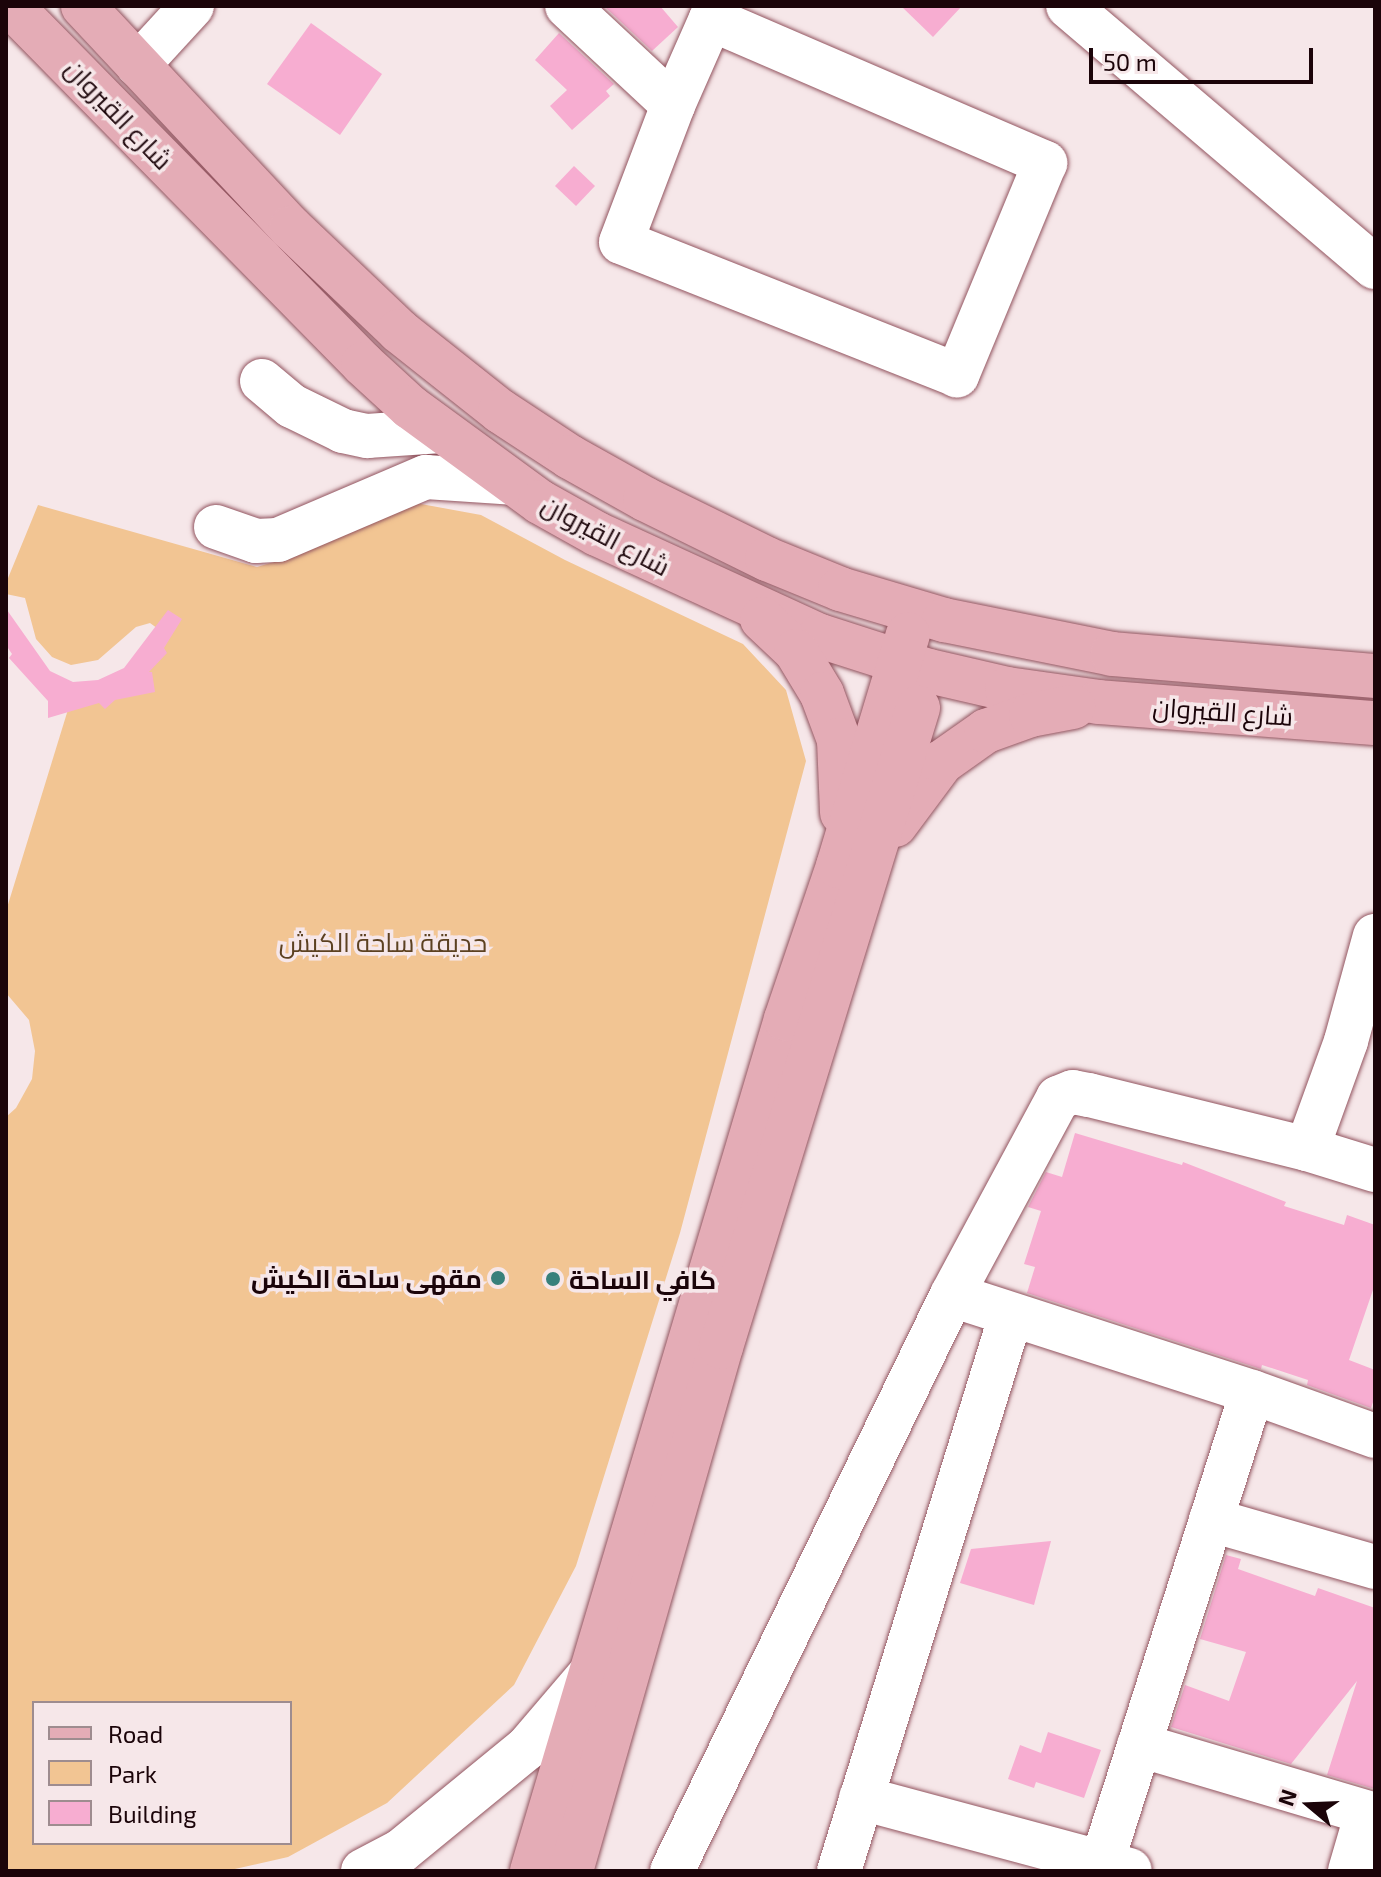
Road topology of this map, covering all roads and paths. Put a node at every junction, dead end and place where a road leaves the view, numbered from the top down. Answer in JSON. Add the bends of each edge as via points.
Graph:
{"nodes":[{"id":1,"x":11,"y":6,"type":"edge"},
{"id":2,"x":83,"y":6,"type":"edge"},
{"id":3,"x":192,"y":6,"type":"edge"},
{"id":4,"x":567,"y":6,"type":"edge"},
{"id":5,"x":1068,"y":6,"type":"edge"},
{"id":6,"x":715,"y":12,"type":"edge"},
{"id":7,"x":138,"y":65,"type":"junction"},
{"id":8,"x":673,"y":105,"type":"junction"},
{"id":9,"x":1375,"y":267,"type":"edge"},
{"id":10,"x":262,"y":381,"type":"dead end"},
{"id":11,"x":441,"y":431,"type":"junction"},
{"id":12,"x":513,"y":483,"type":"junction"},
{"id":13,"x":216,"y":527,"type":"dead end"},
{"id":14,"x":749,"y":607,"type":"junction"},
{"id":15,"x":929,"y":616,"type":"junction"},
{"id":16,"x":914,"y":666,"type":"junction"},
{"id":17,"x":1375,"y":676,"type":"edge"},
{"id":18,"x":1099,"y":702,"type":"junction"},
{"id":19,"x":1375,"y":723,"type":"edge"},
{"id":20,"x":853,"y":869,"type":"junction"},
{"id":21,"x":1375,"y":936,"type":"edge"},
{"id":22,"x":1360,"y":1045,"type":"edge"},
{"id":23,"x":1307,"y":1149,"type":"junction"},
{"id":24,"x":1375,"y":1170,"type":"edge"},
{"id":25,"x":952,"y":1295,"type":"junction"},
{"id":26,"x":1011,"y":1315,"type":"junction"},
{"id":27,"x":1252,"y":1392,"type":"junction"},
{"id":28,"x":1375,"y":1436,"type":"edge"},
{"id":29,"x":1211,"y":1520,"type":"junction"},
{"id":30,"x":1375,"y":1567,"type":"edge"},
{"id":31,"x":592,"y":1672,"type":"junction"},
{"id":32,"x":1139,"y":1745,"type":"junction"},
{"id":33,"x":861,"y":1798,"type":"junction"},
{"id":34,"x":1371,"y":1814,"type":"edge"},
{"id":35,"x":1117,"y":1867,"type":"edge"},
{"id":36,"x":363,"y":1871,"type":"edge"},
{"id":37,"x":532,"y":1871,"type":"edge"},
{"id":38,"x":571,"y":1871,"type":"edge"},
{"id":39,"x":672,"y":1871,"type":"edge"},
{"id":40,"x":839,"y":1871,"type":"edge"},
{"id":41,"x":1350,"y":1871,"type":"edge"}],
"edges":[{"from":1,"to":11,"type":"main road","name":"شارع القيروان","via":[[363,364]]},
{"from":2,"to":7,"type":"main road","name":"شارع القيروان"},
{"from":3,"to":7,"type":"street"},
{"from":4,"to":8,"type":"street"},
{"from":5,"to":9,"type":"street"},
{"from":6,"to":8,"type":"street"},
{"from":6,"to":8,"type":"street","via":[[1045,163],[957,375],[621,242]]},
{"from":7,"to":15,"type":"main road","name":"شارع القيروان","via":[[291,228],[399,331],[500,411],[645,499],[767,559],[840,589]]},
{"from":10,"to":11,"type":"street","via":[[292,406],[343,431],[367,436]]},
{"from":11,"to":12,"type":"main road","name":"شارع القيروان"},
{"from":12,"to":13,"type":"street","via":[[426,477],[278,540],[256,541]]},
{"from":12,"to":14,"type":"main road","name":"شارع القيروان","via":[[597,534]]},
{"from":14,"to":16,"type":"main road","name":"شارع القيروان"},
{"from":14,"to":20,"type":"main road","via":[[796,651],[822,694],[835,730]]},
{"from":15,"to":16,"type":"main road"},
{"from":15,"to":17,"type":"main road","name":"شارع القيروان","via":[[1112,654]]},
{"from":16,"to":18,"type":"main road","name":"شارع القيروان","via":[[1007,689]]},
{"from":16,"to":20,"type":"main road"},
{"from":18,"to":19,"type":"main road","name":"شارع القيروان"},
{"from":18,"to":20,"type":"main road","via":[[1031,715],[986,731],[942,762]]},
{"from":20,"to":31,"type":"main road","via":[[786,1019]]},
{"from":20,"to":38,"type":"main road"},
{"from":21,"to":22,"type":"street"},
{"from":22,"to":23,"type":"street"},
{"from":23,"to":24,"type":"street"},
{"from":23,"to":25,"type":"street","via":[[1089,1095],[1073,1092],[1058,1098]]},
{"from":25,"to":26,"type":"street"},
{"from":25,"to":39,"type":"street"},
{"from":26,"to":27,"type":"street"},
{"from":26,"to":33,"type":"street"},
{"from":27,"to":28,"type":"street"},
{"from":27,"to":29,"type":"street"},
{"from":29,"to":30,"type":"street"},
{"from":29,"to":32,"type":"street"},
{"from":31,"to":36,"type":"street","via":[[527,1748],[401,1851]]},
{"from":31,"to":37,"type":"main road"},
{"from":32,"to":34,"type":"street"},
{"from":32,"to":35,"type":"street"},
{"from":33,"to":35,"type":"street"},
{"from":33,"to":40,"type":"street"},
{"from":34,"to":41,"type":"street"}]}
